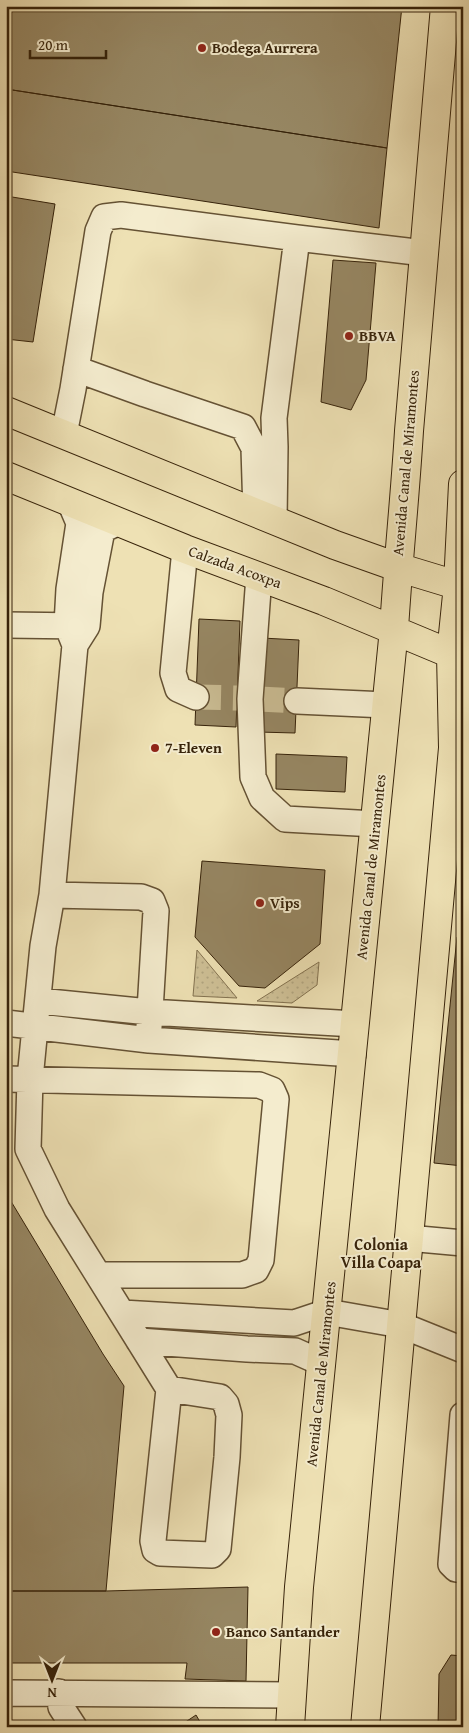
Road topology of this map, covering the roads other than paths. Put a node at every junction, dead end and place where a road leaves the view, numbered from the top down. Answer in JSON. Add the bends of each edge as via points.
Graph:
{"nodes":[{"id":1,"x":445,"y":6,"type":"edge"},
{"id":2,"x":297,"y":238,"type":"junction"},
{"id":3,"x":424,"y":253,"type":"junction"},
{"id":4,"x":76,"y":369,"type":"junction"},
{"id":5,"x":6,"y":411,"type":"edge"},
{"id":6,"x":64,"y":434,"type":"junction"},
{"id":7,"x":6,"y":476,"type":"edge"},
{"id":8,"x":463,"y":484,"type":"edge"},
{"id":9,"x":70,"y":502,"type":"junction"},
{"id":10,"x":265,"y":516,"type":"junction"},
{"id":11,"x":119,"y":522,"type":"junction"},
{"id":12,"x":184,"y":549,"type":"junction"},
{"id":13,"x":397,"y":567,"type":"junction"},
{"id":14,"x":259,"y":576,"type":"junction"},
{"id":15,"x":460,"y":586,"type":"edge"},
{"id":16,"x":6,"y":626,"type":"edge"},
{"id":17,"x":394,"y":629,"type":"junction"},
{"id":18,"x":76,"y":632,"type":"junction"},
{"id":19,"x":457,"y":657,"type":"edge"},
{"id":20,"x":196,"y":697,"type":"tunnel mouth"},
{"id":21,"x":297,"y":701,"type":"tunnel mouth"},
{"id":22,"x":386,"y":705,"type":"junction"},
{"id":23,"x":375,"y":824,"type":"junction"},
{"id":24,"x":52,"y":895,"type":"junction"},
{"id":25,"x":39,"y":1001,"type":"junction"},
{"id":26,"x":149,"y":1012,"type":"junction"},
{"id":27,"x":6,"y":1022,"type":"edge"},
{"id":28,"x":355,"y":1024,"type":"junction"},
{"id":29,"x":35,"y":1027,"type":"junction"},
{"id":30,"x":149,"y":1040,"type":"junction"},
{"id":31,"x":353,"y":1054,"type":"junction"},
{"id":32,"x":18,"y":1079,"type":"edge"},
{"id":33,"x":17,"y":1148,"type":"edge"},
{"id":34,"x":408,"y":1238,"type":"junction"},
{"id":35,"x":463,"y":1243,"type":"edge"},
{"id":36,"x":99,"y":1275,"type":"junction"},
{"id":37,"x":327,"y":1312,"type":"junction"},
{"id":38,"x":122,"y":1313,"type":"junction"},
{"id":39,"x":401,"y":1325,"type":"junction"},
{"id":40,"x":139,"y":1341,"type":"junction"},
{"id":41,"x":463,"y":1350,"type":"edge"},
{"id":42,"x":322,"y":1363,"type":"junction"},
{"id":43,"x":169,"y":1389,"type":"junction"},
{"id":44,"x":463,"y":1415,"type":"edge"},
{"id":45,"x":460,"y":1479,"type":"edge"},
{"id":46,"x":463,"y":1570,"type":"edge"},
{"id":47,"x":59,"y":1692,"type":"junction"},
{"id":48,"x":6,"y":1695,"type":"edge"},
{"id":49,"x":292,"y":1695,"type":"junction"},
{"id":50,"x":74,"y":1727,"type":"edge"},
{"id":51,"x":290,"y":1727,"type":"edge"},
{"id":52,"x":365,"y":1727,"type":"edge"}],
"edges":[{"from":1,"to":3,"type":"main road","name":"Avenida Canal de Miramontes"},
{"from":2,"to":3,"type":"lane"},
{"from":2,"to":4,"type":"lane","via":[[121,214],[104,217],[98,230]]},
{"from":2,"to":10,"type":"lane"},
{"from":3,"to":13,"type":"main road","name":"Avenida Canal de Miramontes","via":[[406,492]]},
{"from":4,"to":6,"type":"lane"},
{"from":4,"to":10,"type":"lane","via":[[243,427],[254,448]]},
{"from":5,"to":6,"type":"main road"},
{"from":6,"to":10,"type":"main road"},
{"from":7,"to":9,"type":"main road","name":"Calzada Acoxpa"},
{"from":8,"to":15,"type":"main road"},
{"from":9,"to":11,"type":"main road","name":"Calzada Acoxpa"},
{"from":9,"to":18,"type":"lane","via":[[79,524],[69,589]]},
{"from":10,"to":13,"type":"main road"},
{"from":11,"to":12,"type":"main road","name":"Calzada Acoxpa"},
{"from":11,"to":18,"type":"lane","via":[[102,530],[90,592]]},
{"from":12,"to":14,"type":"main road","name":"Calzada Acoxpa"},
{"from":12,"to":20,"type":"lane","via":[[173,673],[178,689]]},
{"from":13,"to":15,"type":"main road"},
{"from":13,"to":17,"type":"main road","name":"Avenida Canal de Miramontes"},
{"from":14,"to":17,"type":"main road","name":"Calzada Acoxpa"},
{"from":14,"to":23,"type":"lane","via":[[249,699],[253,777],[262,798],[285,819]]},
{"from":15,"to":19,"type":"main road"},
{"from":16,"to":18,"type":"lane"},
{"from":17,"to":19,"type":"main road","name":"Calzada Acoxpa"},
{"from":17,"to":22,"type":"main road","name":"Avenida Canal de Miramontes"},
{"from":18,"to":24,"type":"lane"},
{"from":19,"to":34,"type":"main road","via":[[453,748]]},
{"from":21,"to":22,"type":"lane"},
{"from":22,"to":23,"type":"main road","name":"Avenida Canal de Miramontes"},
{"from":23,"to":28,"type":"main road","name":"Avenida Canal de Miramontes"},
{"from":24,"to":25,"type":"lane","via":[[43,946]]},
{"from":24,"to":26,"type":"lane","via":[[141,897],[152,901],[156,911]]},
{"from":25,"to":26,"type":"lane"},
{"from":25,"to":29,"type":"lane"},
{"from":26,"to":28,"type":"lane"},
{"from":26,"to":30,"type":"lane"},
{"from":27,"to":29,"type":"lane"},
{"from":28,"to":31,"type":"main road","name":"Avenida Canal de Miramontes"},
{"from":29,"to":30,"type":"lane"},
{"from":29,"to":32,"type":"lane"},
{"from":30,"to":31,"type":"lane"},
{"from":31,"to":37,"type":"main road","name":"Avenida Canal de Miramontes"},
{"from":32,"to":33,"type":"lane"},
{"from":32,"to":36,"type":"lane","via":[[259,1085],[272,1090],[276,1099],[261,1260],[256,1270],[242,1275]]},
{"from":33,"to":36,"type":"lane"},
{"from":34,"to":35,"type":"lane"},
{"from":34,"to":39,"type":"main road"},
{"from":36,"to":38,"type":"lane"},
{"from":37,"to":38,"type":"lane","via":[[294,1323]]},
{"from":37,"to":39,"type":"lane"},
{"from":37,"to":42,"type":"main road","name":"Avenida Canal de Miramontes"},
{"from":38,"to":40,"type":"lane"},
{"from":39,"to":41,"type":"lane"},
{"from":39,"to":52,"type":"main road"},
{"from":40,"to":42,"type":"lane","via":[[296,1351]]},
{"from":40,"to":43,"type":"lane"},
{"from":42,"to":49,"type":"main road","name":"Avenida Canal de Miramontes"},
{"from":43,"to":43,"type":"lane","via":[[153,1541],[155,1550],[160,1553],[212,1555],[218,1549],[222,1512],[229,1416],[226,1404],[220,1397]]},
{"from":44,"to":45,"type":"lane"},
{"from":45,"to":46,"type":"lane","via":[[451,1564]]},
{"from":47,"to":48,"type":"lane"},
{"from":47,"to":49,"type":"lane"},
{"from":47,"to":50,"type":"lane","via":[[61,1707]]},
{"from":49,"to":51,"type":"main road","name":"Avenida Canal de Miramontes"}]}
